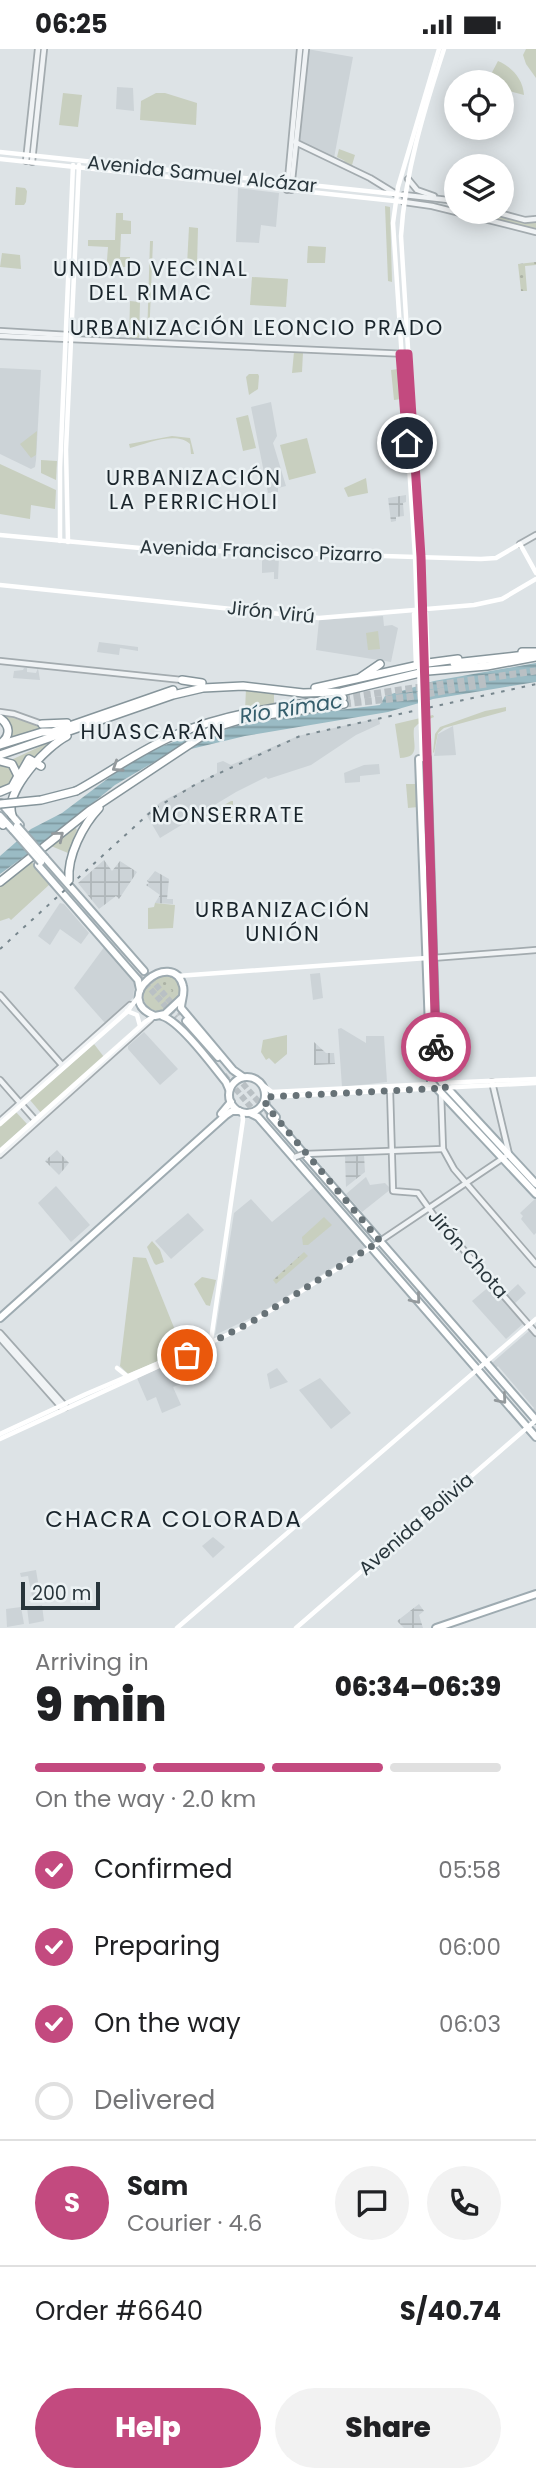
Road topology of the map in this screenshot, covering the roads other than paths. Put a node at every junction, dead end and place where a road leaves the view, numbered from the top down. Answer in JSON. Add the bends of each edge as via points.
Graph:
{"nodes":[{"id":1,"x":38,"y":49,"type":"edge"},
{"id":2,"x":44,"y":49,"type":"edge"},
{"id":3,"x":300,"y":49,"type":"edge"},
{"id":4,"x":306,"y":49,"type":"edge"},
{"id":5,"x":442,"y":49,"type":"edge"},
{"id":6,"x":426,"y":97,"type":"junction"},
{"id":7,"x":294,"y":142,"type":"junction"},
{"id":8,"x":0,"y":152,"type":"edge"},
{"id":9,"x":29,"y":158,"type":"junction"},
{"id":10,"x":0,"y":159,"type":"edge"},
{"id":11,"x":76,"y":164,"type":"junction"},
{"id":12,"x":408,"y":179,"type":"junction"},
{"id":13,"x":290,"y":187,"type":"junction"},
{"id":14,"x":396,"y":194,"type":"junction"},
{"id":15,"x":404,"y":195,"type":"junction"},
{"id":16,"x":441,"y":198,"type":"junction"},
{"id":17,"x":444,"y":199,"type":"edge"},
{"id":18,"x":395,"y":201,"type":"junction"},
{"id":19,"x":404,"y":202,"type":"junction"},
{"id":20,"x":438,"y":208,"type":"junction"},
{"id":21,"x":514,"y":217,"type":"edge"},
{"id":22,"x":536,"y":219,"type":"edge"},
{"id":23,"x":536,"y":232,"type":"edge"},
{"id":24,"x":0,"y":334,"type":"edge"},
{"id":25,"x":69,"y":337,"type":"junction"},
{"id":26,"x":400,"y":354,"type":"junction"},
{"id":27,"x":408,"y":354,"type":"junction"},
{"id":28,"x":0,"y":535,"type":"edge"},
{"id":29,"x":536,"y":535,"type":"edge"},
{"id":30,"x":60,"y":541,"type":"junction"},
{"id":31,"x":68,"y":542,"type":"junction"},
{"id":32,"x":520,"y":544,"type":"junction"},
{"id":33,"x":415,"y":556,"type":"junction"},
{"id":34,"x":421,"y":557,"type":"junction"},
{"id":35,"x":536,"y":573,"type":"edge"},
{"id":36,"x":536,"y":579,"type":"edge"},
{"id":37,"x":0,"y":585,"type":"edge"},
{"id":38,"x":421,"y":610,"type":"junction"},
{"id":39,"x":536,"y":654,"type":"edge"},
{"id":40,"x":0,"y":661,"type":"edge"},
{"id":41,"x":366,"y":662,"type":"dead end"},
{"id":42,"x":422,"y":662,"type":"junction"},
{"id":43,"x":380,"y":664,"type":"dead end"},
{"id":44,"x":368,"y":671,"type":"junction"},
{"id":45,"x":182,"y":680,"type":"joint"},
{"id":46,"x":353,"y":681,"type":"junction"},
{"id":47,"x":202,"y":683,"type":"junction"},
{"id":48,"x":314,"y":688,"type":"junction"},
{"id":49,"x":0,"y":712,"type":"edge"},
{"id":50,"x":0,"y":718,"type":"edge"},
{"id":51,"x":42,"y":724,"type":"joint"},
{"id":52,"x":80,"y":725,"type":"junction"},
{"id":53,"x":55,"y":736,"type":"junction"},
{"id":54,"x":0,"y":748,"type":"edge"},
{"id":55,"x":50,"y":754,"type":"dead end"},
{"id":56,"x":423,"y":758,"type":"joint"},
{"id":57,"x":0,"y":761,"type":"edge"},
{"id":58,"x":39,"y":764,"type":"junction"},
{"id":59,"x":17,"y":780,"type":"junction"},
{"id":60,"x":120,"y":789,"type":"junction"},
{"id":61,"x":0,"y":792,"type":"edge"},
{"id":62,"x":0,"y":803,"type":"edge"},
{"id":63,"x":12,"y":815,"type":"junction"},
{"id":64,"x":0,"y":816,"type":"edge"},
{"id":65,"x":1,"y":823,"type":"edge"},
{"id":66,"x":15,"y":829,"type":"junction"},
{"id":67,"x":43,"y":860,"type":"junction"},
{"id":68,"x":69,"y":880,"type":"junction"},
{"id":69,"x":0,"y":882,"type":"edge"},
{"id":70,"x":82,"y":898,"type":"junction"},
{"id":71,"x":536,"y":950,"type":"edge"},
{"id":72,"x":429,"y":958,"type":"junction"},
{"id":73,"x":158,"y":973,"type":"junction"},
{"id":74,"x":177,"y":976,"type":"junction"},
{"id":75,"x":0,"y":995,"type":"edge"},
{"id":76,"x":138,"y":996,"type":"junction"},
{"id":77,"x":182,"y":998,"type":"junction"},
{"id":78,"x":127,"y":1011,"type":"junction"},
{"id":79,"x":155,"y":1017,"type":"junction"},
{"id":80,"x":140,"y":1027,"type":"junction"},
{"id":81,"x":63,"y":1067,"type":"junction"},
{"id":82,"x":231,"y":1069,"type":"junction"},
{"id":83,"x":222,"y":1075,"type":"junction"},
{"id":84,"x":243,"y":1077,"type":"junction"},
{"id":85,"x":0,"y":1080,"type":"edge"},
{"id":86,"x":536,"y":1081,"type":"edge"},
{"id":87,"x":493,"y":1083,"type":"junction"},
{"id":88,"x":264,"y":1086,"type":"junction"},
{"id":89,"x":439,"y":1086,"type":"junction"},
{"id":90,"x":390,"y":1088,"type":"junction"},
{"id":91,"x":230,"y":1091,"type":"junction"},
{"id":92,"x":265,"y":1099,"type":"junction"},
{"id":93,"x":231,"y":1102,"type":"junction"},
{"id":94,"x":21,"y":1104,"type":"junction"},
{"id":95,"x":244,"y":1112,"type":"junction"},
{"id":96,"x":271,"y":1116,"type":"tunnel mouth"},
{"id":97,"x":36,"y":1121,"type":"junction"},
{"id":98,"x":264,"y":1122,"type":"tunnel mouth"},
{"id":99,"x":0,"y":1123,"type":"edge"},
{"id":100,"x":443,"y":1149,"type":"junction"},
{"id":101,"x":392,"y":1150,"type":"junction"},
{"id":102,"x":0,"y":1153,"type":"edge"},
{"id":103,"x":306,"y":1154,"type":"junction"},
{"id":104,"x":506,"y":1157,"type":"junction"},
{"id":105,"x":295,"y":1158,"type":"junction"},
{"id":106,"x":536,"y":1184,"type":"edge"},
{"id":107,"x":466,"y":1185,"type":"junction"},
{"id":108,"x":536,"y":1192,"type":"edge"},
{"id":109,"x":429,"y":1210,"type":"junction"},
{"id":110,"x":360,"y":1218,"type":"junction"},
{"id":111,"x":352,"y":1224,"type":"junction"},
{"id":112,"x":380,"y":1241,"type":"junction"},
{"id":113,"x":372,"y":1247,"type":"junction"},
{"id":114,"x":536,"y":1264,"type":"edge"},
{"id":115,"x":0,"y":1313,"type":"edge"},
{"id":116,"x":0,"y":1318,"type":"edge"},
{"id":117,"x":536,"y":1319,"type":"edge"},
{"id":118,"x":529,"y":1325,"type":"junction"},
{"id":119,"x":536,"y":1333,"type":"edge"},
{"id":120,"x":0,"y":1336,"type":"edge"},
{"id":121,"x":211,"y":1341,"type":"junction"},
{"id":122,"x":486,"y":1362,"type":"junction"},
{"id":123,"x":117,"y":1368,"type":"dead end"},
{"id":124,"x":477,"y":1370,"type":"junction"},
{"id":125,"x":128,"y":1377,"type":"junction"},
{"id":126,"x":63,"y":1407,"type":"junction"},
{"id":127,"x":536,"y":1420,"type":"edge"},
{"id":128,"x":528,"y":1427,"type":"junction"},
{"id":129,"x":0,"y":1437,"type":"edge"},
{"id":130,"x":536,"y":1437,"type":"edge"},
{"id":131,"x":536,"y":1596,"type":"edge"},
{"id":132,"x":184,"y":1625,"type":"edge"},
{"id":133,"x":177,"y":1628,"type":"edge"},
{"id":134,"x":296,"y":1628,"type":"edge"},
{"id":135,"x":436,"y":1628,"type":"edge"},
{"id":136,"x":448,"y":1628,"type":"edge"}],
"edges":[{"from":1,"to":9,"type":"street"},
{"from":2,"to":9,"type":"street"},
{"from":3,"to":7,"type":"street"},
{"from":4,"to":7,"type":"street"},
{"from":5,"to":6,"type":"main road"},
{"from":6,"to":12,"type":"main road"},
{"from":6,"to":14,"type":"main road"},
{"from":7,"to":13,"type":"street"},
{"from":7,"to":14,"type":"street"},
{"from":8,"to":9,"type":"main road","name":"Avenida Samuel Alcázar"},
{"from":9,"to":10,"type":"main road","name":"Avenida Samuel Alcázar"},
{"from":9,"to":11,"type":"main road","name":"Avenida Samuel Alcázar"},
{"from":11,"to":13,"type":"main road","name":"Avenida Samuel Alcázar"},
{"from":11,"to":25,"type":"main road"},
{"from":12,"to":15,"type":"main road"},
{"from":12,"to":16,"type":"street","via":[[417,190]]},
{"from":13,"to":14,"type":"main road","name":"Avenida Samuel Alcázar"},
{"from":13,"to":18,"type":"main road","name":"Avenida Samuel Alcázar"},
{"from":14,"to":15,"type":"main road","name":"Avenida Samuel Alcázar"},
{"from":14,"to":18,"type":"main road"},
{"from":15,"to":16,"type":"street"},
{"from":15,"to":19,"type":"main road"},
{"from":16,"to":17,"type":"street"},
{"from":16,"to":20,"type":"street"},
{"from":18,"to":19,"type":"main road","name":"Avenida Samuel Alcázar"},
{"from":18,"to":26,"type":"main road"},
{"from":19,"to":20,"type":"street"},
{"from":19,"to":27,"type":"main road","via":[[401,238]]},
{"from":20,"to":23,"type":"street"},
{"from":21,"to":22,"type":"street"},
{"from":24,"to":25,"type":"street"},
{"from":25,"to":26,"type":"street"},
{"from":25,"to":30,"type":"main road"},
{"from":25,"to":31,"type":"main road"},
{"from":26,"to":27,"type":"street"},
{"from":26,"to":33,"type":"main road"},
{"from":27,"to":34,"type":"main road"},
{"from":28,"to":30,"type":"main road","name":"Avenida Francisco Pizarro"},
{"from":29,"to":32,"type":"street"},
{"from":30,"to":31,"type":"main road","name":"Avenida Francisco Pizarro"},
{"from":31,"to":33,"type":"main road","name":"Avenida Francisco Pizarro","via":[[151,549]]},
{"from":32,"to":34,"type":"main road","name":"Avenida Francisco Pizarro","via":[[492,558]]},
{"from":32,"to":35,"type":"main road"},
{"from":33,"to":34,"type":"main road","name":"Avenida Francisco Pizarro"},
{"from":33,"to":38,"type":"main road"},
{"from":34,"to":38,"type":"main road"},
{"from":36,"to":38,"type":"main road","name":"Jirón Virú","via":[[497,601]]},
{"from":37,"to":38,"type":"main road","name":"Jirón Virú","via":[[316,618]]},
{"from":38,"to":42,"type":"main road"},
{"from":38,"to":42,"type":"main road","via":[[414,614]]},
{"from":39,"to":42,"type":"highway"},
{"from":39,"to":48,"type":"highway","via":[[435,665],[364,684]]},
{"from":39,"to":52,"type":"highway","via":[[489,666],[428,671],[341,692],[203,688]]},
{"from":40,"to":45,"type":"street"},
{"from":41,"to":44,"type":"highway"},
{"from":42,"to":46,"type":"highway"},
{"from":42,"to":56,"type":"main road","bridge":true},
{"from":43,"to":44,"type":"highway"},
{"from":44,"to":46,"type":"highway"},
{"from":45,"to":47,"type":"highway"},
{"from":46,"to":48,"type":"highway"},
{"from":47,"to":48,"type":"highway","via":[[243,681]]},
{"from":47,"to":52,"type":"highway"},
{"from":49,"to":51,"type":"street"},
{"from":50,"to":54,"type":"highway","via":[[8,731]]},
{"from":51,"to":52,"type":"highway"},
{"from":52,"to":53,"type":"highway"},
{"from":53,"to":54,"type":"highway","via":[[42,732]]},
{"from":53,"to":55,"type":"highway"},
{"from":53,"to":57,"type":"highway"},
{"from":53,"to":58,"type":"highway"},
{"from":56,"to":72,"type":"main road"},
{"from":57,"to":59,"type":"highway","via":[[14,765]]},
{"from":58,"to":59,"type":"highway","via":[[28,760]]},
{"from":58,"to":63,"type":"highway","via":[[12,797]]},
{"from":59,"to":61,"type":"highway"},
{"from":60,"to":62,"type":"highway","one_way":true,"bridge":true,"via":[[206,732],[239,719],[344,701],[248,712],[192,728],[145,749],[76,791]]},
{"from":60,"to":68,"type":"highway","via":[[90,819],[70,860]]},
{"from":69,"to":60,"type":"highway","one_way":true},
{"from":62,"to":63,"type":"main road"},
{"from":62,"to":66,"type":"main road"},
{"from":63,"to":66,"type":"main road"},
{"from":64,"to":66,"type":"main road"},
{"from":65,"to":66,"type":"main road"},
{"from":66,"to":67,"type":"main road","bridge":true},
{"from":67,"to":68,"type":"main road"},
{"from":67,"to":70,"type":"main road"},
{"from":67,"to":70,"type":"main road","via":[[141,974]]},
{"from":67,"to":76,"type":"main road","via":[[139,981]]},
{"from":68,"to":70,"type":"main road"},
{"from":70,"to":73,"type":"main road","via":[[149,972]]},
{"from":71,"to":72,"type":"street"},
{"from":72,"to":74,"type":"main road"},
{"from":72,"to":89,"type":"main road","via":[[431,1063]]},
{"from":73,"to":74,"type":"main road"},
{"from":73,"to":76,"type":"main road","via":[[147,980]]},
{"from":74,"to":77,"type":"main road"},
{"from":75,"to":81,"type":"street"},
{"from":76,"to":78,"type":"main road"},
{"from":76,"to":79,"type":"main road","via":[[142,1007]]},
{"from":76,"to":81,"type":"street"},
{"from":77,"to":79,"type":"main road"},
{"from":77,"to":82,"type":"main road","via":[[183,1011]]},
{"from":78,"to":80,"type":"main road","via":[[137,1016]]},
{"from":78,"to":81,"type":"main road"},
{"from":79,"to":80,"type":"main road"},
{"from":79,"to":83,"type":"main road","via":[[169,1018]]},
{"from":79,"to":97,"type":"street"},
{"from":80,"to":97,"type":"main road"},
{"from":81,"to":94,"type":"main road"},
{"from":82,"to":83,"type":"main road","via":[[180,1018]]},
{"from":82,"to":84,"type":"main road"},
{"from":83,"to":91,"type":"main road"},
{"from":84,"to":88,"type":"main road"},
{"from":84,"to":91,"type":"main road"},
{"from":85,"to":94,"type":"street"},
{"from":86,"to":87,"type":"main road"},
{"from":87,"to":89,"type":"main road"},
{"from":87,"to":104,"type":"street"},
{"from":88,"to":90,"type":"main road","via":[[273,1092]]},
{"from":88,"to":92,"type":"main road"},
{"from":89,"to":90,"type":"main road"},
{"from":89,"to":100,"type":"street"},
{"from":89,"to":104,"type":"main road"},
{"from":90,"to":92,"type":"main road"},
{"from":90,"to":101,"type":"street"},
{"from":91,"to":93,"type":"main road"},
{"from":92,"to":95,"type":"main road","via":[[259,1109]]},
{"from":92,"to":103,"type":"main road"},
{"from":93,"to":95,"type":"main road"},
{"from":93,"to":115,"type":"main road"},
{"from":94,"to":97,"type":"street"},
{"from":94,"to":99,"type":"main road"},
{"from":95,"to":105,"type":"main road","via":[[258,1117]]},
{"from":95,"to":116,"type":"main road","via":[[226,1115]]},
{"from":95,"to":121,"type":"main road"},
{"from":96,"to":110,"type":"main road"},
{"from":97,"to":102,"type":"main road"},
{"from":98,"to":111,"type":"main road"},
{"from":100,"to":101,"type":"street"},
{"from":100,"to":107,"type":"street"},
{"from":101,"to":103,"type":"street"},
{"from":101,"to":109,"type":"street","name":"Jirón Chota","via":[[393,1191],[416,1192]]},
{"from":103,"to":105,"type":"street","bridge":true},
{"from":103,"to":110,"type":"main road"},
{"from":104,"to":106,"type":"main road"},
{"from":104,"to":107,"type":"street"},
{"from":104,"to":108,"type":"main road"},
{"from":105,"to":111,"type":"main road"},
{"from":107,"to":109,"type":"street"},
{"from":107,"to":114,"type":"street"},
{"from":109,"to":112,"type":"street"},
{"from":109,"to":118,"type":"street","name":"Jirón Chota"},
{"from":110,"to":112,"type":"main road"},
{"from":111,"to":113,"type":"main road"},
{"from":112,"to":113,"type":"main road"},
{"from":112,"to":122,"type":"main road"},
{"from":113,"to":121,"type":"main road","via":[[253,1321]]},
{"from":113,"to":124,"type":"main road","one_way":true},
{"from":117,"to":118,"type":"main road"},
{"from":118,"to":119,"type":"street","name":"Jirón Chota"},
{"from":118,"to":122,"type":"main road"},
{"from":120,"to":126,"type":"street"},
{"from":121,"to":125,"type":"main road"},
{"from":121,"to":126,"type":"main road"},
{"from":122,"to":124,"type":"main road"},
{"from":122,"to":127,"type":"main road"},
{"from":123,"to":125,"type":"main road"},
{"from":124,"to":128,"type":"main road","one_way":true},
{"from":124,"to":132,"type":"main road"},
{"from":125,"to":126,"type":"main road"},
{"from":126,"to":129,"type":"main road"},
{"from":127,"to":128,"type":"main road","name":"Avenida Bolivia"},
{"from":128,"to":130,"type":"main road"},
{"from":128,"to":134,"type":"main road","name":"Avenida Bolivia"},
{"from":131,"to":135,"type":"main road"},
{"from":131,"to":136,"type":"main road"},
{"from":132,"to":133,"type":"main road"}]}
